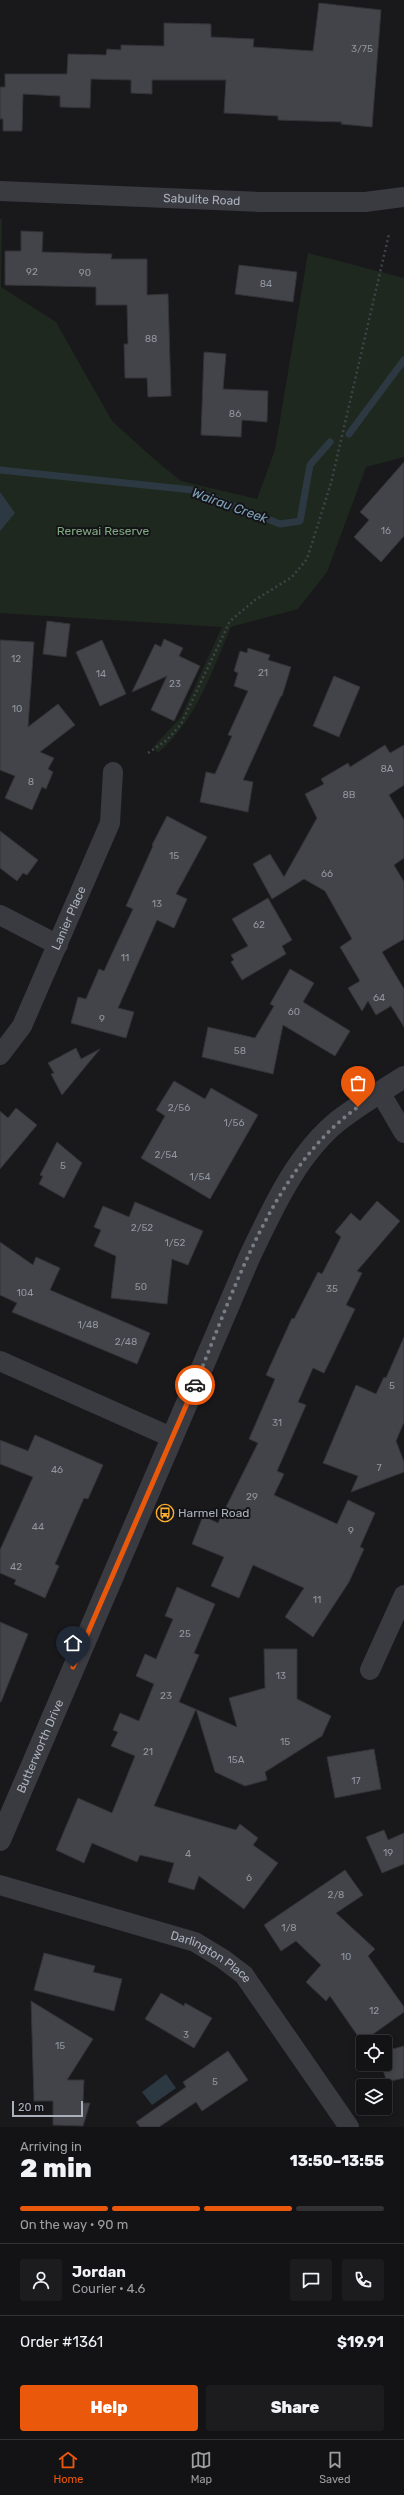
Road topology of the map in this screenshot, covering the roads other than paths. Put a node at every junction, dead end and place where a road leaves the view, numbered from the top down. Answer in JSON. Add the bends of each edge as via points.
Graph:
{"nodes":[{"id":1,"x":0,"y":191,"type":"edge"},
{"id":2,"x":404,"y":197,"type":"edge"},
{"id":3,"x":113,"y":772,"type":"dead end"},
{"id":4,"x":0,"y":915,"type":"edge"},
{"id":5,"x":58,"y":945,"type":"junction"},
{"id":6,"x":0,"y":1055,"type":"edge"},
{"id":7,"x":404,"y":1077,"type":"edge"},
{"id":8,"x":380,"y":1092,"type":"junction"},
{"id":9,"x":404,"y":1133,"type":"edge"},
{"id":10,"x":0,"y":1361,"type":"edge"},
{"id":11,"x":173,"y":1438,"type":"junction"},
{"id":12,"x":404,"y":1595,"type":"edge"},
{"id":13,"x":370,"y":1670,"type":"dead end"},
{"id":14,"x":0,"y":1840,"type":"edge"},
{"id":15,"x":0,"y":1885,"type":"edge"},
{"id":16,"x":349,"y":2127,"type":"edge"}],
"edges":[{"from":1,"to":2,"type":"street","name":"Sabulite Road","via":[[260,202],[365,202]]},
{"from":3,"to":5,"type":"street","name":"Lanier Place","via":[[110,823]]},
{"from":4,"to":5,"type":"street"},
{"from":5,"to":6,"type":"street","name":"Lanier Place","via":[[22,1026]]},
{"from":7,"to":8,"type":"street","name":"Butterworth Drive"},
{"from":8,"to":9,"type":"street"},
{"from":8,"to":11,"type":"street","name":"Butterworth Drive","via":[[337,1122],[304,1158],[280,1194],[249,1258]]},
{"from":10,"to":11,"type":"street"},
{"from":11,"to":14,"type":"street","name":"Butterworth Drive"},
{"from":12,"to":13,"type":"street"},
{"from":15,"to":16,"type":"street","name":"Darlington Place","via":[[195,1942],[223,1959],[244,1975]]}]}
